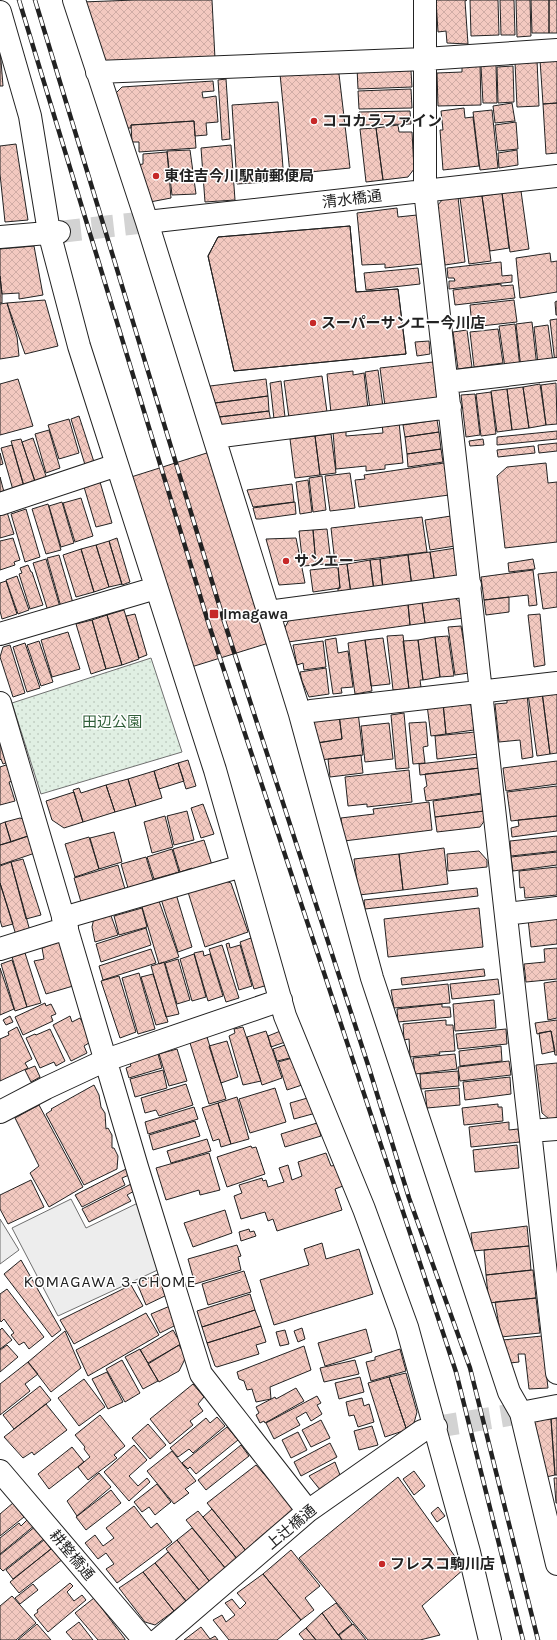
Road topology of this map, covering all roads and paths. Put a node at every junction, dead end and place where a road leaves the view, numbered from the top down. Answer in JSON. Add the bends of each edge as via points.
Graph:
{"nodes":[{"id":1,"x":74,"y":0,"type":"edge"},
{"id":2,"x":425,"y":0,"type":"edge"},
{"id":3,"x":0,"y":12,"type":"edge"},
{"id":4,"x":557,"y":50,"type":"edge"},
{"id":5,"x":425,"y":59,"type":"junction"},
{"id":6,"x":97,"y":72,"type":"junction"},
{"id":7,"x":557,"y":176,"type":"edge"},
{"id":8,"x":425,"y":190,"type":"junction"},
{"id":9,"x":147,"y":222,"type":"junction"},
{"id":10,"x":54,"y":232,"type":"junction"},
{"id":11,"x":0,"y":237,"type":"edge"},
{"id":12,"x":557,"y":369,"type":"edge"},
{"id":13,"x":447,"y":382,"type":"junction"},
{"id":14,"x":450,"y":407,"type":"junction"},
{"id":15,"x":214,"y":437,"type":"junction"},
{"id":16,"x":117,"y":466,"type":"junction"},
{"id":17,"x":0,"y":504,"type":"edge"},
{"id":18,"x":470,"y":585,"type":"junction"},
{"id":19,"x":156,"y":588,"type":"junction"},
{"id":20,"x":268,"y":612,"type":"junction"},
{"id":21,"x":0,"y":634,"type":"edge"},
{"id":22,"x":557,"y":683,"type":"edge"},
{"id":23,"x":482,"y":691,"type":"junction"},
{"id":24,"x":0,"y":706,"type":"edge"},
{"id":25,"x":300,"y":714,"type":"junction"},
{"id":26,"x":242,"y":866,"type":"junction"},
{"id":27,"x":557,"y":908,"type":"edge"},
{"id":28,"x":506,"y":914,"type":"junction"},
{"id":29,"x":65,"y":923,"type":"junction"},
{"id":30,"x":0,"y":949,"type":"edge"},
{"id":31,"x":281,"y":1000,"type":"junction"},
{"id":32,"x":106,"y":1060,"type":"junction"},
{"id":33,"x":0,"y":1112,"type":"edge"},
{"id":34,"x":557,"y":1129,"type":"edge"},
{"id":35,"x":530,"y":1132,"type":"junction"},
{"id":36,"x":557,"y":1373,"type":"edge"},
{"id":37,"x":557,"y":1406,"type":"edge"},
{"id":38,"x":521,"y":1413,"type":"junction"},
{"id":39,"x":435,"y":1427,"type":"junction"},
{"id":40,"x":0,"y":1471,"type":"edge"},
{"id":41,"x":308,"y":1511,"type":"junction"},
{"id":42,"x":557,"y":1564,"type":"edge"},
{"id":43,"x":144,"y":1640,"type":"edge"},
{"id":44,"x":158,"y":1640,"type":"edge"},
{"id":45,"x":490,"y":1640,"type":"edge"}],
"edges":[{"from":1,"to":6,"type":"street"},
{"from":2,"to":5,"type":"street"},
{"from":3,"to":10,"type":"street","via":[[30,116]]},
{"from":4,"to":5,"type":"street"},
{"from":5,"to":6,"type":"street"},
{"from":5,"to":8,"type":"street"},
{"from":6,"to":9,"type":"street"},
{"from":7,"to":8,"type":"street","name":"清水橋通"},
{"from":8,"to":9,"type":"street","name":"清水橋通"},
{"from":8,"to":13,"type":"street"},
{"from":9,"to":15,"type":"street"},
{"from":10,"to":11,"type":"street"},
{"from":10,"to":16,"type":"street","via":[[78,346]]},
{"from":12,"to":13,"type":"street"},
{"from":13,"to":14,"type":"street"},
{"from":14,"to":15,"type":"street"},
{"from":14,"to":18,"type":"street"},
{"from":15,"to":20,"type":"street"},
{"from":16,"to":17,"type":"street"},
{"from":16,"to":19,"type":"street"},
{"from":18,"to":20,"type":"street"},
{"from":18,"to":23,"type":"street"},
{"from":19,"to":21,"type":"street"},
{"from":19,"to":26,"type":"street","via":[[215,770]]},
{"from":20,"to":25,"type":"street"},
{"from":22,"to":23,"type":"street"},
{"from":23,"to":25,"type":"street"},
{"from":23,"to":28,"type":"street"},
{"from":24,"to":29,"type":"street"},
{"from":25,"to":38,"type":"street","via":[[372,978],[509,1392]]},
{"from":26,"to":29,"type":"street"},
{"from":26,"to":31,"type":"street"},
{"from":27,"to":28,"type":"street"},
{"from":28,"to":35,"type":"street"},
{"from":29,"to":30,"type":"street"},
{"from":29,"to":32,"type":"street"},
{"from":31,"to":32,"type":"street"},
{"from":31,"to":39,"type":"street","via":[[285,1016],[364,1209],[407,1327]]},
{"from":32,"to":33,"type":"street"},
{"from":32,"to":41,"type":"street","via":[[201,1374]]},
{"from":34,"to":35,"type":"street"},
{"from":35,"to":36,"type":"street"},
{"from":37,"to":38,"type":"street"},
{"from":38,"to":42,"type":"street"},
{"from":39,"to":41,"type":"street","name":"上辻橋通","via":[[422,1431]]},
{"from":39,"to":45,"type":"street"},
{"from":40,"to":43,"type":"street","name":"耕整橋通"},
{"from":41,"to":44,"type":"street","name":"上辻橋通"}]}
